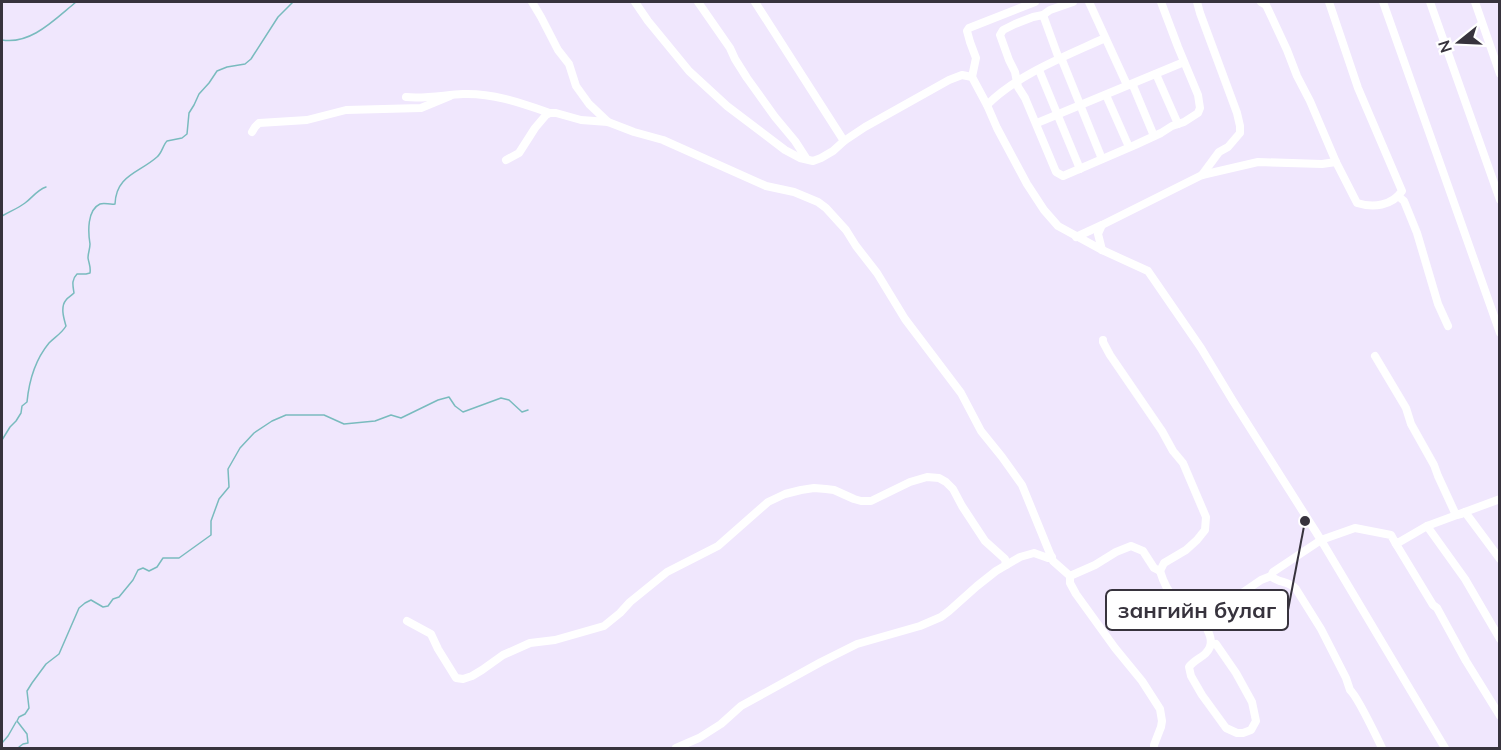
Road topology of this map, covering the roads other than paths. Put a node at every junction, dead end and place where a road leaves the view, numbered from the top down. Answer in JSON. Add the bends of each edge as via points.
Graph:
{"nodes":[{"id":1,"x":532,"y":2,"type":"edge"},
{"id":2,"x":637,"y":2,"type":"edge"},
{"id":3,"x":698,"y":2,"type":"edge"},
{"id":4,"x":755,"y":2,"type":"edge"},
{"id":5,"x":1035,"y":2,"type":"edge"},
{"id":6,"x":1073,"y":2,"type":"edge"},
{"id":7,"x":1089,"y":2,"type":"edge"},
{"id":8,"x":1161,"y":2,"type":"edge"},
{"id":9,"x":1197,"y":2,"type":"edge"},
{"id":10,"x":1261,"y":2,"type":"edge"},
{"id":11,"x":1329,"y":2,"type":"edge"},
{"id":12,"x":1383,"y":2,"type":"edge"},
{"id":13,"x":1430,"y":2,"type":"edge"},
{"id":14,"x":1475,"y":2,"type":"edge"},
{"id":15,"x":1043,"y":15,"type":"junction"},
{"id":16,"x":1105,"y":38,"type":"junction"},
{"id":17,"x":1059,"y":59,"type":"junction"},
{"id":18,"x":1184,"y":62,"type":"junction"},
{"id":19,"x":1039,"y":70,"type":"junction"},
{"id":20,"x":1156,"y":74,"type":"junction"},
{"id":21,"x":1500,"y":75,"type":"edge"},
{"id":22,"x":972,"y":77,"type":"junction"},
{"id":23,"x":1016,"y":82,"type":"junction"},
{"id":24,"x":1130,"y":85,"type":"junction"},
{"id":25,"x":1106,"y":94,"type":"junction"},
{"id":26,"x":450,"y":96,"type":"junction"},
{"id":27,"x":406,"y":97,"type":"dead end"},
{"id":28,"x":987,"y":105,"type":"junction"},
{"id":29,"x":1080,"y":105,"type":"junction"},
{"id":30,"x":550,"y":113,"type":"junction"},
{"id":31,"x":1058,"y":115,"type":"junction"},
{"id":32,"x":608,"y":122,"type":"junction"},
{"id":33,"x":1037,"y":123,"type":"junction"},
{"id":34,"x":1178,"y":123,"type":"junction"},
{"id":35,"x":252,"y":132,"type":"dead end"},
{"id":36,"x":1154,"y":136,"type":"junction"},
{"id":37,"x":844,"y":141,"type":"junction"},
{"id":38,"x":1129,"y":147,"type":"junction"},
{"id":39,"x":806,"y":158,"type":"junction"},
{"id":40,"x":1102,"y":159,"type":"junction"},
{"id":41,"x":506,"y":160,"type":"dead end"},
{"id":42,"x":1336,"y":162,"type":"junction"},
{"id":43,"x":1080,"y":169,"type":"junction"},
{"id":44,"x":1202,"y":176,"type":"junction"},
{"id":45,"x":1398,"y":196,"type":"junction"},
{"id":46,"x":1500,"y":200,"type":"edge"},
{"id":47,"x":1102,"y":225,"type":"junction"},
{"id":48,"x":1076,"y":237,"type":"junction"},
{"id":49,"x":1102,"y":250,"type":"junction"},
{"id":50,"x":1448,"y":326,"type":"dead end"},
{"id":51,"x":1500,"y":333,"type":"edge"},
{"id":52,"x":1103,"y":340,"type":"dead end"},
{"id":53,"x":1375,"y":356,"type":"dead end"},
{"id":54,"x":1500,"y":499,"type":"edge"},
{"id":55,"x":1463,"y":513,"type":"junction"},
{"id":56,"x":1427,"y":526,"type":"junction"},
{"id":57,"x":1321,"y":540,"type":"junction"},
{"id":58,"x":1396,"y":544,"type":"junction"},
{"id":59,"x":1052,"y":557,"type":"junction"},
{"id":60,"x":1500,"y":558,"type":"edge"},
{"id":61,"x":1006,"y":565,"type":"junction"},
{"id":62,"x":1160,"y":570,"type":"junction"},
{"id":63,"x":1070,"y":576,"type":"junction"},
{"id":64,"x":1270,"y":576,"type":"junction"},
{"id":65,"x":1200,"y":613,"type":"junction"},
{"id":66,"x":407,"y":621,"type":"dead end"},
{"id":67,"x":1500,"y":639,"type":"edge"},
{"id":68,"x":1216,"y":644,"type":"dead end"},
{"id":69,"x":1500,"y":716,"type":"edge"},
{"id":70,"x":676,"y":748,"type":"edge"},
{"id":71,"x":1154,"y":748,"type":"edge"},
{"id":72,"x":1382,"y":748,"type":"edge"},
{"id":73,"x":1444,"y":748,"type":"edge"}],
"edges":[{"from":1,"to":32,"type":"street","via":[[569,64],[576,86]]},
{"from":2,"to":39,"type":"street","via":[[689,71],[785,150]]},
{"from":3,"to":39,"type":"street"},
{"from":4,"to":37,"type":"street"},
{"from":5,"to":22,"type":"street","via":[[969,28],[976,58]]},
{"from":6,"to":15,"type":"street"},
{"from":7,"to":16,"type":"street"},
{"from":8,"to":18,"type":"street"},
{"from":9,"to":44,"type":"street","via":[[1240,126],[1240,133],[1219,152]]},
{"from":10,"to":42,"type":"street","via":[[1266,5]]},
{"from":11,"to":45,"type":"street","via":[[1358,88],[1402,191]]},
{"from":12,"to":51,"type":"street"},
{"from":13,"to":46,"type":"street"},
{"from":14,"to":21,"type":"street"},
{"from":15,"to":17,"type":"street"},
{"from":15,"to":23,"type":"street","via":[[1015,24],[1000,35]]},
{"from":16,"to":17,"type":"street"},
{"from":16,"to":24,"type":"street"},
{"from":17,"to":19,"type":"street"},
{"from":17,"to":29,"type":"street"},
{"from":18,"to":20,"type":"street"},
{"from":18,"to":34,"type":"street","via":[[1200,108],[1198,113]]},
{"from":19,"to":23,"type":"street"},
{"from":19,"to":31,"type":"street"},
{"from":20,"to":24,"type":"street"},
{"from":20,"to":34,"type":"street"},
{"from":22,"to":28,"type":"street"},
{"from":22,"to":37,"type":"street","via":[[962,75],[949,80]]},
{"from":23,"to":28,"type":"street"},
{"from":23,"to":33,"type":"street"},
{"from":24,"to":25,"type":"street"},
{"from":24,"to":36,"type":"street"},
{"from":25,"to":29,"type":"street"},
{"from":25,"to":38,"type":"street"},
{"from":26,"to":27,"type":"street"},
{"from":26,"to":30,"type":"street","via":[[499,96]]},
{"from":26,"to":35,"type":"street","via":[[421,108],[346,110],[307,120],[259,123]]},
{"from":28,"to":48,"type":"street","via":[[1044,210],[1058,226]]},
{"from":29,"to":31,"type":"street"},
{"from":29,"to":40,"type":"street"},
{"from":30,"to":32,"type":"street"},
{"from":30,"to":41,"type":"street","via":[[519,153]]},
{"from":31,"to":33,"type":"street"},
{"from":31,"to":43,"type":"street"},
{"from":32,"to":59,"type":"street","via":[[663,140],[766,186],[810,198],[826,208],[846,230],[905,319],[962,393],[986,438],[1022,485]]},
{"from":33,"to":43,"type":"street","via":[[1056,172],[1063,176]]},
{"from":34,"to":36,"type":"street"},
{"from":36,"to":38,"type":"street"},
{"from":37,"to":39,"type":"street","via":[[821,158]]},
{"from":38,"to":40,"type":"street"},
{"from":40,"to":43,"type":"street"},
{"from":42,"to":44,"type":"street","via":[[1258,162]]},
{"from":42,"to":45,"type":"street","via":[[1357,202],[1380,205]]},
{"from":44,"to":47,"type":"street"},
{"from":45,"to":50,"type":"street","via":[[1404,201],[1417,233]]},
{"from":47,"to":48,"type":"street"},
{"from":47,"to":49,"type":"street","via":[[1098,234]]},
{"from":48,"to":49,"type":"street"},
{"from":49,"to":57,"type":"street","via":[[1148,271]]},
{"from":52,"to":62,"type":"street","via":[[1183,463],[1206,517],[1205,530],[1197,540]]},
{"from":53,"to":55,"type":"street","via":[[1406,408],[1456,515]]},
{"from":54,"to":55,"type":"street"},
{"from":55,"to":56,"type":"street"},
{"from":55,"to":60,"type":"street"},
{"from":56,"to":58,"type":"street"},
{"from":56,"to":67,"type":"street","via":[[1465,579]]},
{"from":57,"to":58,"type":"street","via":[[1355,528],[1391,535]]},
{"from":57,"to":64,"type":"street"},
{"from":57,"to":73,"type":"street"},
{"from":58,"to":69,"type":"street"},
{"from":59,"to":61,"type":"street","via":[[1034,553]]},
{"from":59,"to":63,"type":"street"},
{"from":61,"to":66,"type":"street","via":[[953,489],[939,478],[927,477],[871,501],[819,488],[776,497],[718,546],[667,572],[604,626],[530,643],[463,679],[456,678],[431,634]]},
{"from":61,"to":70,"type":"street","via":[[941,617],[857,644],[820,662],[741,706],[716,728]]},
{"from":62,"to":63,"type":"street","via":[[1154,568],[1143,551],[1131,546]]},
{"from":62,"to":65,"type":"street","via":[[1173,598],[1184,608]]},
{"from":63,"to":71,"type":"street","via":[[1076,594],[1160,709],[1162,721]]},
{"from":64,"to":65,"type":"street"},
{"from":64,"to":72,"type":"street","via":[[1296,589],[1321,628]]},
{"from":65,"to":68,"type":"street","via":[[1211,644],[1208,651],[1192,662],[1191,676],[1226,728],[1248,732],[1256,721],[1252,702]]}]}
